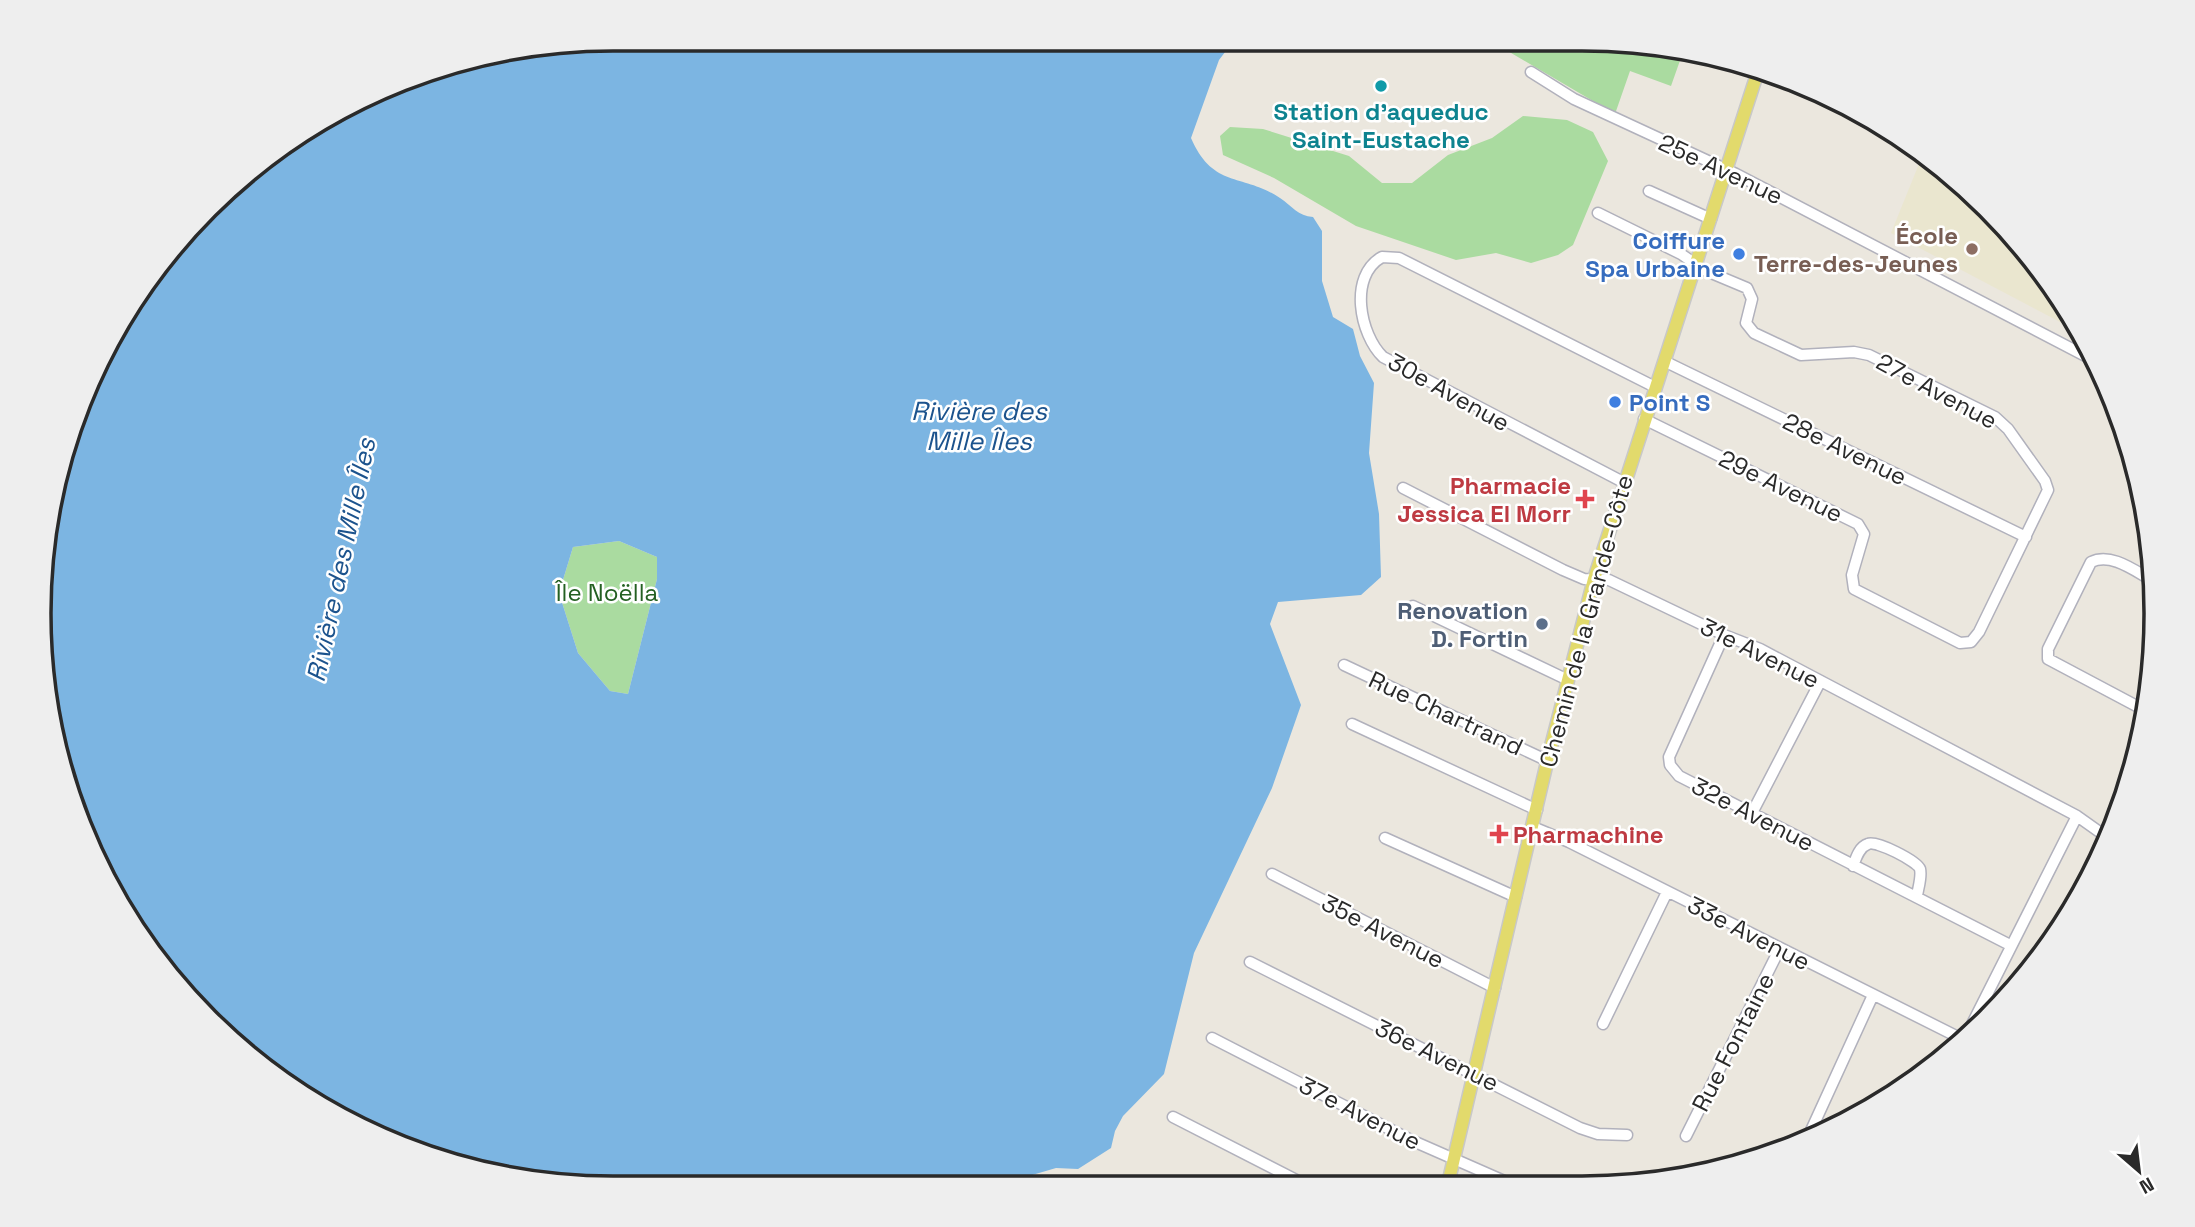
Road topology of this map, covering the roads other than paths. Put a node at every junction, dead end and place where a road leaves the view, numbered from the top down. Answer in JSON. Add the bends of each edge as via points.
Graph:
{"nodes":[{"id":1,"x":1531,"y":72,"type":"dead end"},
{"id":2,"x":1756,"y":79,"type":"edge"},
{"id":3,"x":1727,"y":170,"type":"junction"},
{"id":4,"x":1649,"y":191,"type":"dead end"},
{"id":5,"x":1598,"y":213,"type":"dead end"},
{"id":6,"x":1711,"y":219,"type":"junction"},
{"id":7,"x":1696,"y":264,"type":"junction"},
{"id":8,"x":2080,"y":353,"type":"edge"},
{"id":9,"x":1664,"y":361,"type":"junction"},
{"id":10,"x":1655,"y":387,"type":"junction"},
{"id":11,"x":1644,"y":419,"type":"junction"},
{"id":12,"x":1623,"y":482,"type":"junction"},
{"id":13,"x":1403,"y":488,"type":"dead end"},
{"id":14,"x":2026,"y":537,"type":"junction"},
{"id":15,"x":2143,"y":576,"type":"edge"},
{"id":16,"x":1594,"y":579,"type":"junction"},
{"id":17,"x":1413,"y":606,"type":"dead end"},
{"id":18,"x":1724,"y":635,"type":"junction"},
{"id":19,"x":1344,"y":665,"type":"dead end"},
{"id":20,"x":1568,"y":680,"type":"junction"},
{"id":21,"x":1820,"y":682,"type":"junction"},
{"id":22,"x":2136,"y":706,"type":"edge"},
{"id":23,"x":1352,"y":724,"type":"dead end"},
{"id":24,"x":1548,"y":761,"type":"junction"},
{"id":25,"x":1537,"y":810,"type":"junction"},
{"id":26,"x":1752,"y":813,"type":"junction"},
{"id":27,"x":2077,"y":816,"type":"junction"},
{"id":28,"x":1533,"y":827,"type":"junction"},
{"id":29,"x":2100,"y":832,"type":"edge"},
{"id":30,"x":1385,"y":838,"type":"dead end"},
{"id":31,"x":1853,"y":866,"type":"junction"},
{"id":32,"x":1272,"y":874,"type":"dead end"},
{"id":33,"x":1667,"y":892,"type":"junction"},
{"id":34,"x":1917,"y":896,"type":"junction"},
{"id":35,"x":1516,"y":897,"type":"junction"},
{"id":36,"x":2010,"y":945,"type":"junction"},
{"id":37,"x":1780,"y":948,"type":"junction"},
{"id":38,"x":1250,"y":962,"type":"dead end"},
{"id":39,"x":1495,"y":988,"type":"junction"},
{"id":40,"x":1873,"y":995,"type":"junction"},
{"id":41,"x":1977,"y":1013,"type":"edge"},
{"id":42,"x":1603,"y":1024,"type":"dead end"},
{"id":43,"x":1955,"y":1035,"type":"edge"},
{"id":44,"x":1212,"y":1038,"type":"dead end"},
{"id":45,"x":1473,"y":1073,"type":"junction"},
{"id":46,"x":1173,"y":1117,"type":"dead end"},
{"id":47,"x":1813,"y":1126,"type":"edge"},
{"id":48,"x":1627,"y":1135,"type":"dead end"},
{"id":49,"x":1686,"y":1136,"type":"dead end"},
{"id":50,"x":1454,"y":1158,"type":"junction"},
{"id":51,"x":1288,"y":1176,"type":"edge"},
{"id":52,"x":1450,"y":1176,"type":"edge"},
{"id":53,"x":1493,"y":1176,"type":"edge"}],
"edges":[{"from":1,"to":3,"type":"street","name":"25e Avenue","via":[[1574,99]]},
{"from":2,"to":3,"type":"main road","name":"Chemin de la Grande-Côte"},
{"from":3,"to":6,"type":"main road","name":"Chemin de la Grande-Côte"},
{"from":3,"to":8,"type":"street","name":"25e Avenue"},
{"from":4,"to":6,"type":"street"},
{"from":5,"to":7,"type":"street","name":"27e Avenue"},
{"from":6,"to":7,"type":"main road","name":"Chemin de la Grande-Côte"},
{"from":7,"to":9,"type":"main road","name":"Chemin de la Grande-Côte"},
{"from":7,"to":14,"type":"street","name":"27e Avenue","via":[[1749,290],[1752,299],[1745,323],[1759,336],[1801,355],[1869,355],[2002,422],[2048,487]]},
{"from":9,"to":10,"type":"main road","name":"Chemin de la Grande-Côte"},
{"from":9,"to":14,"type":"street","name":"28e Avenue"},
{"from":10,"to":11,"type":"main road","name":"Chemin de la Grande-Côte"},
{"from":10,"to":12,"type":"street","name":"30e Avenue","via":[[1391,255],[1372,266],[1362,298],[1367,335],[1383,358]]},
{"from":11,"to":12,"type":"main road","name":"Chemin de la Grande-Côte"},
{"from":11,"to":14,"type":"street","name":"29e Avenue","via":[[1858,524],[1863,537],[1852,575],[1854,589],[1960,643],[1976,636]]},
{"from":12,"to":16,"type":"main road","name":"Chemin de la Grande-Côte"},
{"from":13,"to":16,"type":"street","name":"31e Avenue","via":[[1563,570]]},
{"from":15,"to":22,"type":"street","via":[[2109,558],[2091,562],[2048,649],[2048,659]]},
{"from":16,"to":18,"type":"street","name":"31e Avenue","via":[[1609,580]]},
{"from":16,"to":20,"type":"main road","name":"Chemin de la Grande-Côte"},
{"from":17,"to":20,"type":"street"},
{"from":18,"to":21,"type":"street","name":"31e Avenue"},
{"from":18,"to":26,"type":"street","name":"32e Avenue","via":[[1686,715],[1670,765],[1679,776]]},
{"from":19,"to":24,"type":"street","name":"Rue Chartrand"},
{"from":20,"to":24,"type":"main road","name":"Chemin de la Grande-Côte"},
{"from":21,"to":26,"type":"street"},
{"from":21,"to":27,"type":"street","name":"31e Avenue"},
{"from":23,"to":25,"type":"street"},
{"from":24,"to":25,"type":"main road","name":"Chemin de la Grande-Côte"},
{"from":25,"to":28,"type":"main road","name":"Chemin de la Grande-Côte"},
{"from":26,"to":31,"type":"street","name":"32e Avenue"},
{"from":27,"to":29,"type":"street","name":"31e Avenue"},
{"from":27,"to":36,"type":"street"},
{"from":28,"to":33,"type":"street","name":"33e Avenue"},
{"from":28,"to":35,"type":"main road","name":"Chemin de la Grande-Côte"},
{"from":30,"to":35,"type":"street"},
{"from":31,"to":34,"type":"street","name":"32e Avenue"},
{"from":31,"to":34,"type":"street","via":[[1859,851],[1876,843],[1916,863],[1920,871]]},
{"from":32,"to":39,"type":"street","name":"35e Avenue"},
{"from":33,"to":37,"type":"street","name":"33e Avenue"},
{"from":33,"to":42,"type":"street"},
{"from":34,"to":36,"type":"street","name":"32e Avenue"},
{"from":35,"to":39,"type":"main road","name":"Chemin de la Grande-Côte"},
{"from":36,"to":41,"type":"street"},
{"from":37,"to":40,"type":"street","name":"33e Avenue"},
{"from":37,"to":49,"type":"street","name":"Rue Fontaine"},
{"from":38,"to":45,"type":"street","name":"36e Avenue"},
{"from":39,"to":45,"type":"main road","name":"Chemin de la Grande-Côte"},
{"from":40,"to":43,"type":"street","name":"33e Avenue"},
{"from":40,"to":47,"type":"street"},
{"from":44,"to":50,"type":"street","name":"37e Avenue"},
{"from":45,"to":48,"type":"street","name":"36e Avenue","via":[[1586,1130]]},
{"from":45,"to":50,"type":"main road","name":"Chemin de la Grande-Côte"},
{"from":46,"to":51,"type":"street"},
{"from":50,"to":52,"type":"main road","name":"Chemin de la Grande-Côte"},
{"from":50,"to":53,"type":"street","name":"37e Avenue"}]}
